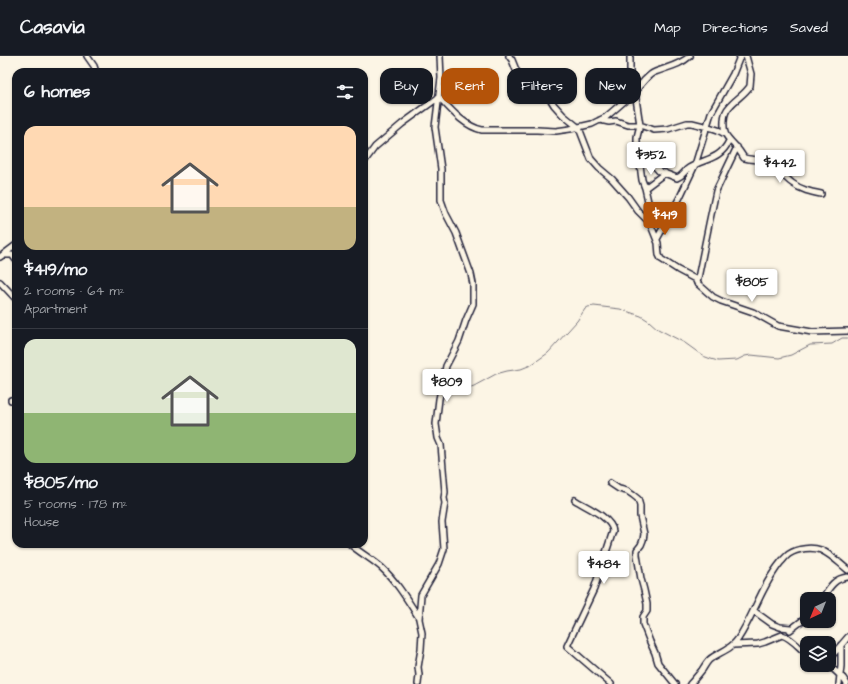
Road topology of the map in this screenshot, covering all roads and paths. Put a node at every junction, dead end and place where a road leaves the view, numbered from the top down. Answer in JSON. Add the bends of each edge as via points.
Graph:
{"nodes":[{"id":1,"x":87,"y":56,"type":"edge"},
{"id":2,"x":440,"y":56,"type":"edge"},
{"id":3,"x":509,"y":56,"type":"edge"},
{"id":4,"x":630,"y":56,"type":"edge"},
{"id":5,"x":690,"y":56,"type":"edge"},
{"id":6,"x":742,"y":56,"type":"edge"},
{"id":7,"x":746,"y":56,"type":"edge"},
{"id":8,"x":95,"y":68,"type":"edge"},
{"id":9,"x":631,"y":68,"type":"edge"},
{"id":10,"x":641,"y":84,"type":"edge"},
{"id":11,"x":438,"y":97,"type":"junction"},
{"id":12,"x":620,"y":104,"type":"edge"},
{"id":13,"x":635,"y":104,"type":"edge"},
{"id":14,"x":598,"y":120,"type":"junction"},
{"id":15,"x":640,"y":125,"type":"junction"},
{"id":16,"x":706,"y":126,"type":"junction"},
{"id":17,"x":579,"y":128,"type":"junction"},
{"id":18,"x":726,"y":135,"type":"junction"},
{"id":19,"x":729,"y":141,"type":"junction"},
{"id":20,"x":736,"y":147,"type":"junction"},
{"id":21,"x":368,"y":157,"type":"edge"},
{"id":22,"x":638,"y":157,"type":"junction"},
{"id":23,"x":694,"y":165,"type":"junction"},
{"id":24,"x":665,"y":173,"type":"junction"},
{"id":25,"x":646,"y":188,"type":"junction"},
{"id":26,"x":821,"y":194,"type":"dead end"},
{"id":27,"x":650,"y":223,"type":"junction"},
{"id":28,"x":657,"y":239,"type":"junction"},
{"id":29,"x":12,"y":248,"type":"edge"},
{"id":30,"x":12,"y":255,"type":"edge"},
{"id":31,"x":1,"y":256,"type":"edge"},
{"id":32,"x":0,"y":282,"type":"edge"},
{"id":33,"x":697,"y":283,"type":"junction"},
{"id":34,"x":12,"y":295,"type":"edge"},
{"id":35,"x":848,"y":331,"type":"edge"},
{"id":36,"x":610,"y":483,"type":"dead end"},
{"id":37,"x":575,"y":500,"type":"dead end"},
{"id":38,"x":355,"y":548,"type":"edge"},
{"id":39,"x":848,"y":570,"type":"edge"},
{"id":40,"x":848,"y":577,"type":"edge"},
{"id":41,"x":827,"y":592,"type":"edge"},
{"id":42,"x":754,"y":610,"type":"junction"},
{"id":43,"x":419,"y":619,"type":"junction"},
{"id":44,"x":800,"y":622,"type":"edge"},
{"id":45,"x":778,"y":627,"type":"junction"},
{"id":46,"x":791,"y":628,"type":"junction"},
{"id":47,"x":780,"y":636,"type":"junction"},
{"id":48,"x":848,"y":637,"type":"edge"},
{"id":49,"x":733,"y":645,"type":"junction"},
{"id":50,"x":841,"y":645,"type":"junction"},
{"id":51,"x":800,"y":649,"type":"edge"},
{"id":52,"x":836,"y":651,"type":"edge"},
{"id":53,"x":836,"y":671,"type":"edge"},
{"id":54,"x":840,"y":675,"type":"junction"},
{"id":55,"x":418,"y":684,"type":"edge"},
{"id":56,"x":611,"y":684,"type":"edge"},
{"id":57,"x":675,"y":684,"type":"edge"},
{"id":58,"x":690,"y":684,"type":"edge"},
{"id":59,"x":839,"y":684,"type":"edge"},
{"id":60,"x":847,"y":684,"type":"edge"}],
"edges":[{"from":1,"to":8,"type":"street"},
{"from":2,"to":11,"type":"street","via":[[441,78]]},
{"from":3,"to":17,"type":"street","via":[[520,77],[547,94],[554,105]]},
{"from":4,"to":9,"type":"street"},
{"from":5,"to":10,"type":"street","via":[[680,63],[654,72]]},
{"from":6,"to":16,"type":"street"},
{"from":7,"to":18,"type":"street","via":[[751,74],[750,86],[727,110],[724,121]]},
{"from":11,"to":17,"type":"street","via":[[467,124],[482,130],[556,132]]},
{"from":11,"to":21,"type":"street","via":[[402,124],[375,147]]},
{"from":11,"to":43,"type":"street","via":[[435,127],[441,169],[441,200],[474,284],[473,304],[446,366],[439,399],[436,424],[445,492],[442,522],[444,549],[439,564],[421,595]]},
{"from":12,"to":14,"type":"street","via":[[606,117]]},
{"from":13,"to":15,"type":"street"},
{"from":14,"to":15,"type":"street"},
{"from":14,"to":17,"type":"street"},
{"from":15,"to":16,"type":"street","via":[[654,130],[687,123]]},
{"from":15,"to":22,"type":"street","via":[[637,137]]},
{"from":16,"to":18,"type":"street"},
{"from":16,"to":23,"type":"street"},
{"from":17,"to":27,"type":"street","via":[[591,159]]},
{"from":18,"to":19,"type":"street"},
{"from":19,"to":20,"type":"street"},
{"from":19,"to":23,"type":"street","via":[[718,155]]},
{"from":20,"to":26,"type":"street","via":[[744,158],[764,162],[793,184]]},
{"from":20,"to":33,"type":"street","via":[[716,191]]},
{"from":22,"to":24,"type":"street"},
{"from":22,"to":25,"type":"street"},
{"from":23,"to":24,"type":"street","via":[[677,178]]},
{"from":23,"to":28,"type":"street"},
{"from":24,"to":25,"type":"street"},
{"from":25,"to":27,"type":"street"},
{"from":27,"to":28,"type":"street"},
{"from":28,"to":33,"type":"street","via":[[661,258],[695,279]]},
{"from":29,"to":31,"type":"street"},
{"from":30,"to":31,"type":"street"},
{"from":32,"to":34,"type":"street"},
{"from":33,"to":35,"type":"street","via":[[713,297],[753,312],[778,326],[812,332]]},
{"from":36,"to":57,"type":"street","via":[[638,499],[644,534],[637,555],[647,604],[643,624],[658,663]]},
{"from":37,"to":56,"type":"street","via":[[606,519],[613,531],[594,589],[567,646]]},
{"from":38,"to":43,"type":"street","via":[[388,574]]},
{"from":39,"to":42,"type":"street","via":[[821,550],[797,550],[788,554],[776,568]]},
{"from":40,"to":41,"type":"street","via":[[837,579]]},
{"from":42,"to":45,"type":"street"},
{"from":42,"to":49,"type":"street"},
{"from":43,"to":55,"type":"street","via":[[422,633]]},
{"from":44,"to":46,"type":"street"},
{"from":45,"to":46,"type":"street"},
{"from":45,"to":47,"type":"street"},
{"from":46,"to":47,"type":"street"},
{"from":47,"to":49,"type":"street","via":[[758,644]]},
{"from":47,"to":51,"type":"street","via":[[787,636]]},
{"from":48,"to":50,"type":"street"},
{"from":49,"to":58,"type":"street","via":[[709,660]]},
{"from":50,"to":52,"type":"street"},
{"from":50,"to":54,"type":"street"},
{"from":53,"to":54,"type":"street"},
{"from":54,"to":59,"type":"street"},
{"from":54,"to":60,"type":"street"}]}
